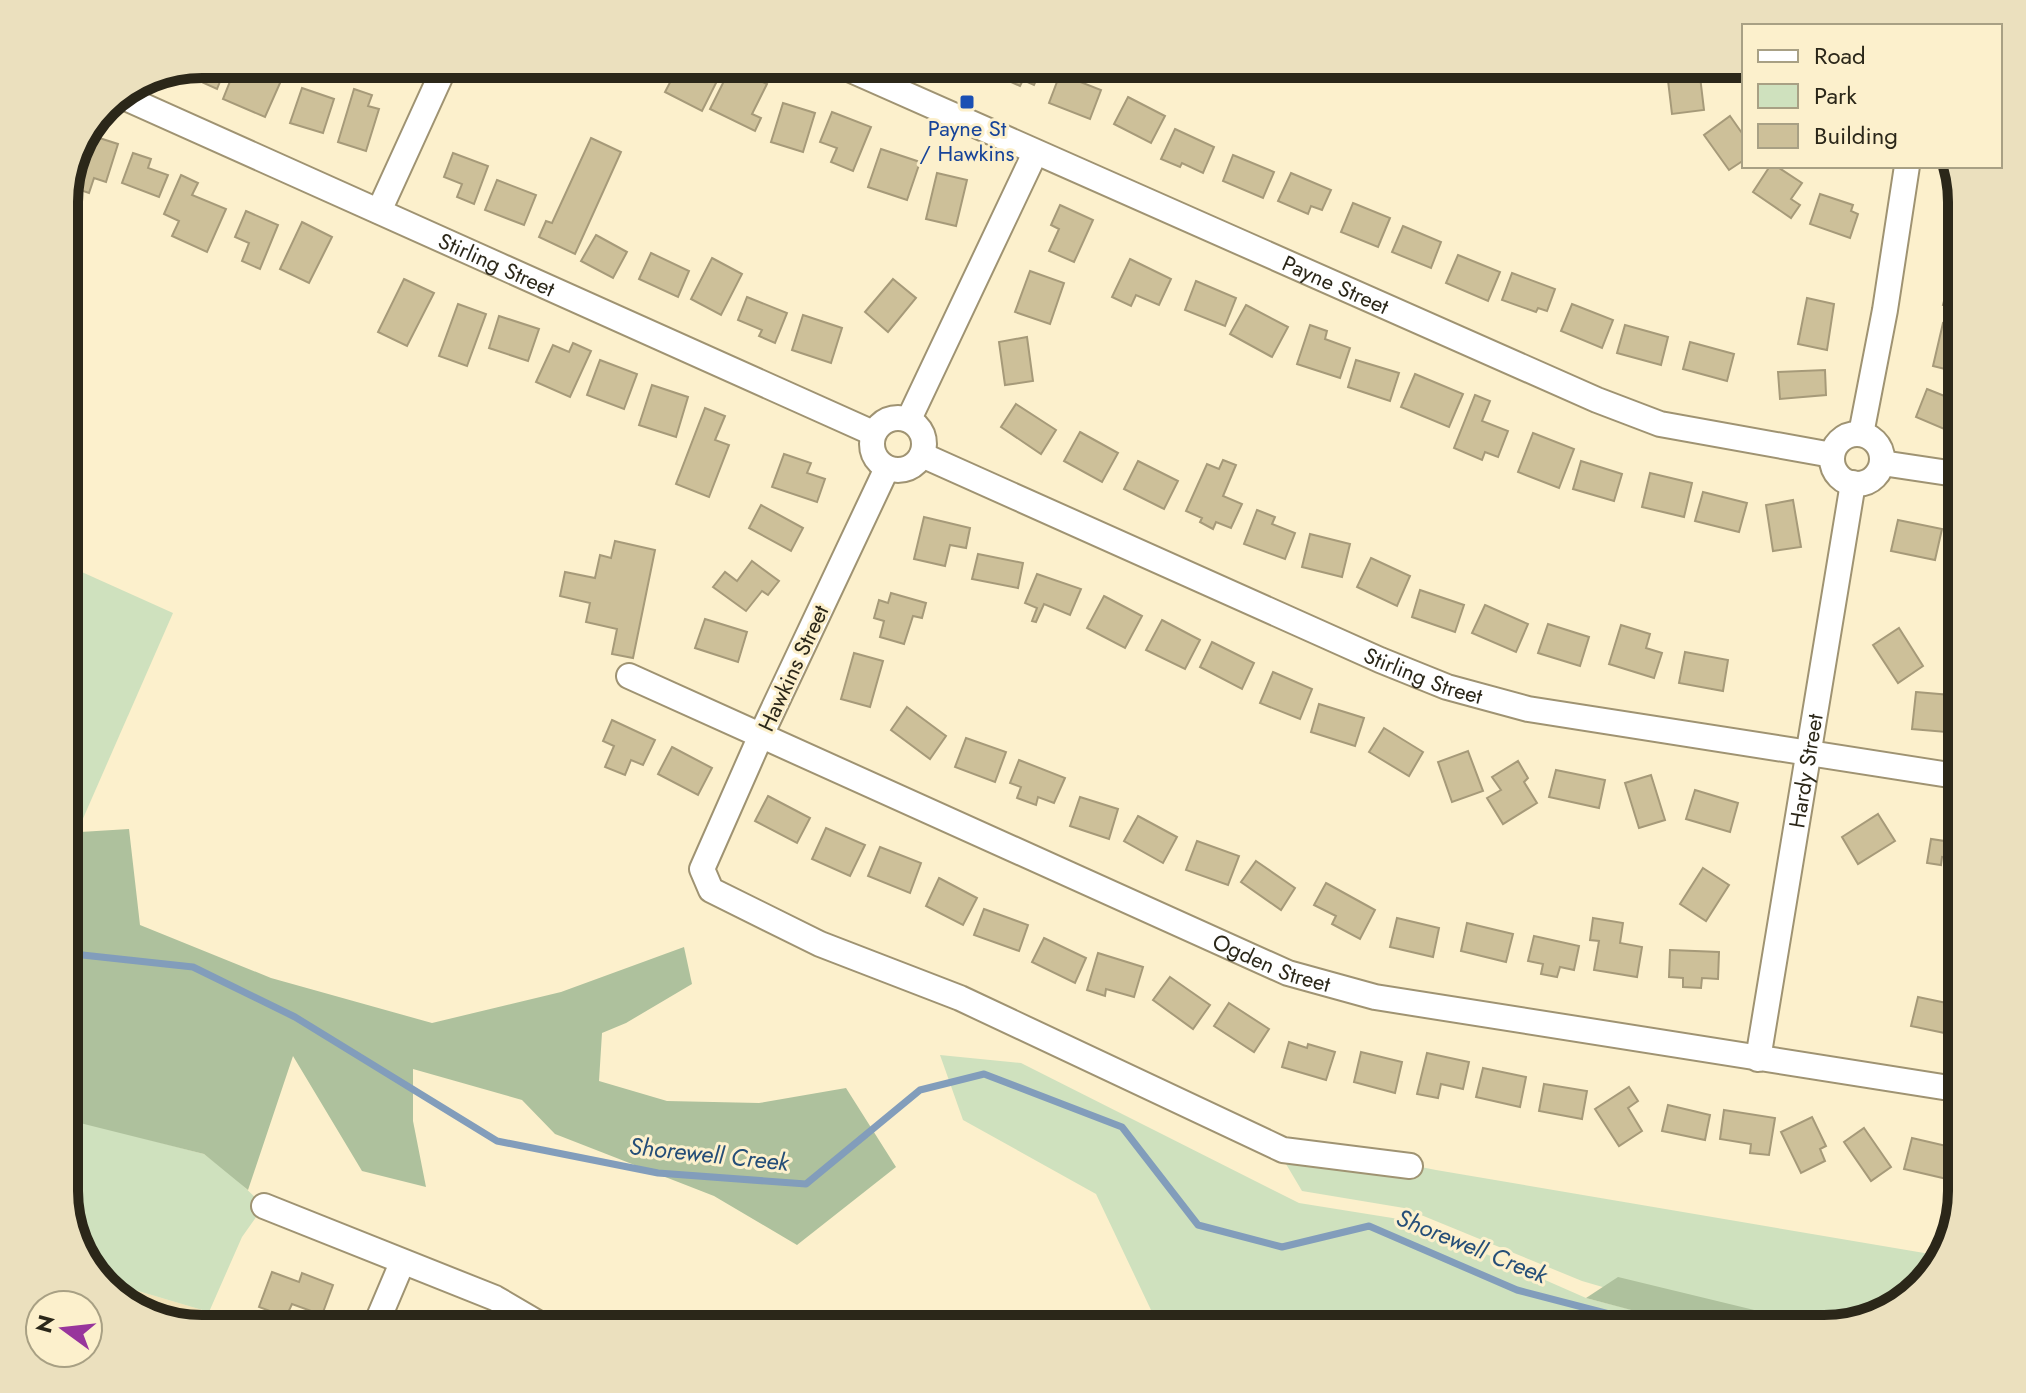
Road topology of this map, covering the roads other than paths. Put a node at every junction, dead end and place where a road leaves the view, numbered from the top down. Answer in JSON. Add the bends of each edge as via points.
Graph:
{"nodes":[{"id":1,"x":440,"y":78,"type":"edge"},
{"id":2,"x":869,"y":78,"type":"edge"},
{"id":3,"x":132,"y":101,"type":"edge"},
{"id":4,"x":1035,"y":153,"type":"junction"},
{"id":5,"x":1907,"y":168,"type":"edge"},
{"id":6,"x":379,"y":211,"type":"junction"},
{"id":7,"x":909,"y":419,"type":"junction"},
{"id":8,"x":873,"y":433,"type":"junction"},
{"id":9,"x":1861,"y":434,"type":"junction"},
{"id":10,"x":922,"y":455,"type":"junction"},
{"id":11,"x":1832,"y":455,"type":"junction"},
{"id":12,"x":1882,"y":463,"type":"junction"},
{"id":13,"x":887,"y":468,"type":"junction"},
{"id":14,"x":1948,"y":473,"type":"edge"},
{"id":15,"x":1853,"y":483,"type":"junction"},
{"id":16,"x":629,"y":676,"type":"dead end"},
{"id":17,"x":762,"y":733,"type":"junction"},
{"id":18,"x":1807,"y":753,"type":"junction"},
{"id":19,"x":1948,"y":775,"type":"edge"},
{"id":20,"x":1758,"y":1059,"type":"junction"},
{"id":21,"x":1948,"y":1088,"type":"edge"},
{"id":22,"x":1410,"y":1166,"type":"dead end"},
{"id":23,"x":264,"y":1206,"type":"dead end"},
{"id":24,"x":402,"y":1263,"type":"junction"},
{"id":25,"x":380,"y":1315,"type":"edge"},
{"id":26,"x":524,"y":1315,"type":"edge"}],
"edges":[{"from":1,"to":6,"type":"street"},
{"from":2,"to":4,"type":"street","name":"Payne Street"},
{"from":3,"to":6,"type":"street","name":"Stirling Street"},
{"from":4,"to":7,"type":"street"},
{"from":4,"to":11,"type":"street","name":"Payne Street","via":[[1660,424]]},
{"from":5,"to":9,"type":"street"},
{"from":6,"to":8,"type":"street","name":"Stirling Street"},
{"from":7,"to":8,"type":"street","via":[[885,420]]},
{"from":7,"to":10,"type":"street","via":[[924,438]]},
{"from":8,"to":13,"type":"street","via":[[875,457]]},
{"from":9,"to":11,"type":"street","via":[[1846,436]]},
{"from":9,"to":12,"type":"street","via":[[1875,441]]},
{"from":10,"to":13,"type":"street","via":[[911,467]]},
{"from":10,"to":18,"type":"street","name":"Stirling Street","via":[[1447,687],[1528,709]]},
{"from":11,"to":15,"type":"street","via":[[1835,470]]},
{"from":12,"to":14,"type":"street"},
{"from":12,"to":15,"type":"street","via":[[1868,481]]},
{"from":13,"to":17,"type":"street","name":"Hawkins Street"},
{"from":15,"to":18,"type":"street","name":"Hardy Street"},
{"from":16,"to":17,"type":"street","name":"Ogden Street"},
{"from":17,"to":20,"type":"street","name":"Ogden Street","via":[[1288,973],[1375,997]]},
{"from":17,"to":22,"type":"street","name":"Hawkins Street","via":[[702,869],[711,890],[820,944],[960,998],[1283,1150]]},
{"from":18,"to":19,"type":"street","name":"Stirling Street"},
{"from":18,"to":20,"type":"street","name":"Hardy Street"},
{"from":20,"to":21,"type":"street","name":"Ogden Street"},
{"from":23,"to":24,"type":"street"},
{"from":24,"to":25,"type":"street"},
{"from":24,"to":26,"type":"street","via":[[495,1298]]}]}
